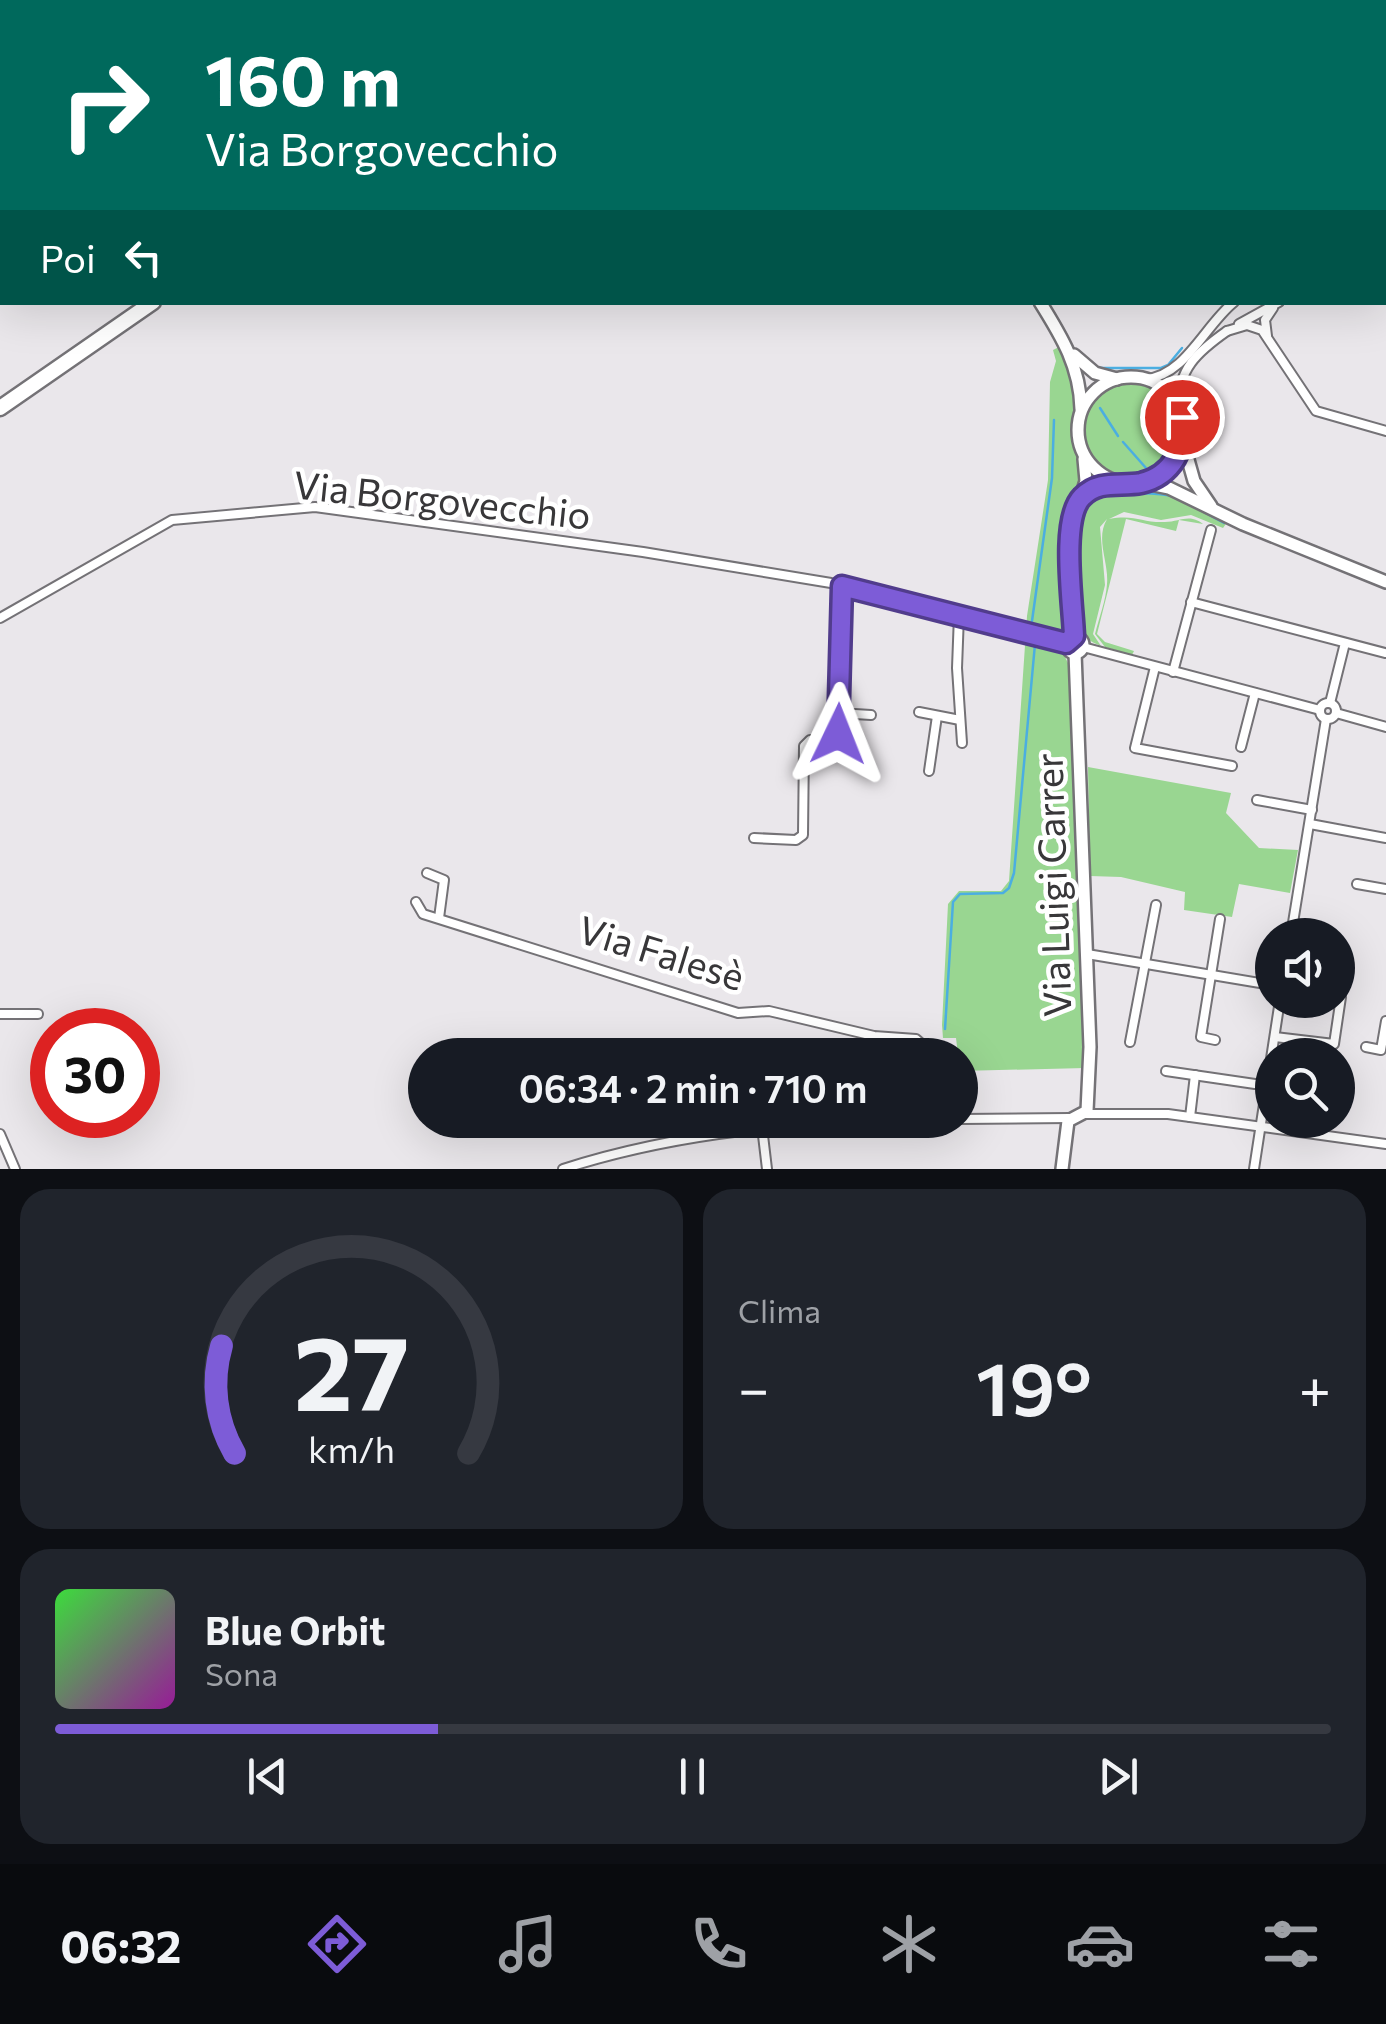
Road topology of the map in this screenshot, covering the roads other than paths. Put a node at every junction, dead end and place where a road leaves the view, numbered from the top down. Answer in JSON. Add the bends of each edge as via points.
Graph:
{"nodes":[{"id":1,"x":149,"y":305,"type":"edge"},
{"id":2,"x":1042,"y":305,"type":"edge"},
{"id":3,"x":1230,"y":305,"type":"edge"},
{"id":4,"x":1274,"y":305,"type":"edge"},
{"id":5,"x":1276,"y":305,"type":"edge"},
{"id":6,"x":1226,"y":332,"type":"junction"},
{"id":7,"x":1267,"y":336,"type":"junction"},
{"id":8,"x":1068,"y":349,"type":"junction"},
{"id":9,"x":1118,"y":379,"type":"junction"},
{"id":10,"x":1146,"y":379,"type":"junction"},
{"id":11,"x":1178,"y":407,"type":"junction"},
{"id":12,"x":0,"y":408,"type":"edge"},
{"id":13,"x":1080,"y":413,"type":"junction"},
{"id":14,"x":1386,"y":431,"type":"edge"},
{"id":15,"x":1183,"y":442,"type":"junction"},
{"id":16,"x":1082,"y":453,"type":"junction"},
{"id":17,"x":1118,"y":482,"type":"junction"},
{"id":18,"x":1140,"y":483,"type":"junction"},
{"id":19,"x":1082,"y":497,"type":"junction"},
{"id":20,"x":1218,"y":512,"type":"junction"},
{"id":21,"x":1211,"y":530,"type":"dead end"},
{"id":22,"x":1386,"y":582,"type":"edge"},
{"id":23,"x":842,"y":586,"type":"junction"},
{"id":24,"x":1190,"y":602,"type":"junction"},
{"id":25,"x":958,"y":615,"type":"junction"},
{"id":26,"x":0,"y":618,"type":"edge"},
{"id":27,"x":1346,"y":643,"type":"junction"},
{"id":28,"x":1075,"y":645,"type":"junction"},
{"id":29,"x":1385,"y":653,"type":"edge"},
{"id":30,"x":1155,"y":666,"type":"junction"},
{"id":31,"x":1173,"y":672,"type":"junction"},
{"id":32,"x":1256,"y":693,"type":"junction"},
{"id":33,"x":1330,"y":703,"type":"junction"},
{"id":34,"x":1320,"y":710,"type":"junction"},
{"id":35,"x":918,"y":712,"type":"dead end"},
{"id":36,"x":838,"y":713,"type":"junction"},
{"id":37,"x":1336,"y":714,"type":"junction"},
{"id":38,"x":870,"y":715,"type":"dead end"},
{"id":39,"x":937,"y":716,"type":"junction"},
{"id":40,"x":960,"y":720,"type":"junction"},
{"id":41,"x":1326,"y":720,"type":"junction"},
{"id":42,"x":1386,"y":727,"type":"edge"},
{"id":43,"x":962,"y":743,"type":"dead end"},
{"id":44,"x":1241,"y":746,"type":"dead end"},
{"id":45,"x":1232,"y":766,"type":"dead end"},
{"id":46,"x":929,"y":771,"type":"dead end"},
{"id":47,"x":1257,"y":800,"type":"dead end"},
{"id":48,"x":1312,"y":810,"type":"junction"},
{"id":49,"x":1310,"y":824,"type":"junction"},
{"id":50,"x":754,"y":838,"type":"dead end"},
{"id":51,"x":1386,"y":838,"type":"edge"},
{"id":52,"x":428,"y":874,"type":"dead end"},
{"id":53,"x":1356,"y":884,"type":"dead end"},
{"id":54,"x":1386,"y":889,"type":"edge"},
{"id":55,"x":416,"y":902,"type":"dead end"},
{"id":56,"x":1156,"y":906,"type":"dead end"},
{"id":57,"x":423,"y":914,"type":"junction"},
{"id":58,"x":412,"y":918,"type":"dead end"},
{"id":59,"x":439,"y":918,"type":"junction"},
{"id":60,"x":1294,"y":918,"type":"edge"},
{"id":61,"x":1220,"y":919,"type":"dead end"},
{"id":62,"x":1087,"y":954,"type":"junction"},
{"id":63,"x":1145,"y":963,"type":"junction"},
{"id":64,"x":1211,"y":975,"type":"junction"},
{"id":65,"x":1255,"y":982,"type":"edge"},
{"id":66,"x":0,"y":1014,"type":"edge"},
{"id":67,"x":30,"y":1014,"type":"edge"},
{"id":68,"x":1278,"y":1018,"type":"edge"},
{"id":69,"x":1339,"y":1018,"type":"edge"},
{"id":70,"x":1386,"y":1021,"type":"edge"},
{"id":71,"x":1276,"y":1037,"type":"joint"},
{"id":72,"x":895,"y":1038,"type":"edge"},
{"id":73,"x":1215,"y":1040,"type":"dead end"},
{"id":74,"x":1130,"y":1042,"type":"dead end"},
{"id":75,"x":1366,"y":1047,"type":"dead end"},
{"id":76,"x":1166,"y":1071,"type":"dead end"},
{"id":77,"x":1195,"y":1075,"type":"junction"},
{"id":78,"x":1255,"y":1084,"type":"dead end"},
{"id":79,"x":1086,"y":1114,"type":"junction"},
{"id":80,"x":1190,"y":1117,"type":"junction"},
{"id":81,"x":1070,"y":1118,"type":"junction"},
{"id":82,"x":978,"y":1119,"type":"edge"},
{"id":83,"x":1255,"y":1127,"type":"edge"},
{"id":84,"x":0,"y":1134,"type":"edge"},
{"id":85,"x":687,"y":1138,"type":"edge"},
{"id":86,"x":764,"y":1138,"type":"edge"},
{"id":87,"x":1259,"y":1138,"type":"edge"},
{"id":88,"x":1339,"y":1138,"type":"edge"},
{"id":89,"x":1386,"y":1144,"type":"edge"},
{"id":90,"x":16,"y":1169,"type":"edge"},
{"id":91,"x":564,"y":1169,"type":"edge"},
{"id":92,"x":768,"y":1169,"type":"edge"},
{"id":93,"x":1062,"y":1169,"type":"edge"},
{"id":94,"x":1254,"y":1169,"type":"edge"}],
"edges":[{"from":1,"to":12,"type":"highway"},
{"from":2,"to":8,"type":"main road"},
{"from":3,"to":10,"type":"street","via":[[1171,371]]},
{"from":4,"to":6,"type":"street"},
{"from":5,"to":7,"type":"street","via":[[1267,314]]},
{"from":6,"to":7,"type":"street","via":[[1247,324]]},
{"from":6,"to":11,"type":"street","via":[[1182,375]]},
{"from":7,"to":14,"type":"street","via":[[1316,411]]},
{"from":8,"to":9,"type":"main road","via":[[1086,368]]},
{"from":8,"to":13,"type":"main road","via":[[1080,382]]},
{"from":9,"to":10,"type":"main road"},
{"from":9,"to":13,"type":"main road","via":[[1094,392]]},
{"from":10,"to":11,"type":"main road","via":[[1164,388]]},
{"from":11,"to":15,"type":"main road"},
{"from":13,"to":16,"type":"main road"},
{"from":15,"to":18,"type":"main road","via":[[1168,469]]},
{"from":15,"to":20,"type":"main road","via":[[1194,482]]},
{"from":16,"to":17,"type":"main road","via":[[1096,471]]},
{"from":16,"to":19,"type":"main road","name":"Via Luigi Carrer"},
{"from":17,"to":18,"type":"main road"},
{"from":17,"to":19,"type":"main road"},
{"from":18,"to":20,"type":"main road","via":[[1169,488]]},
{"from":19,"to":28,"type":"main road","name":"Via Luigi Carrer","via":[[1071,529]]},
{"from":20,"to":22,"type":"main road"},
{"from":21,"to":24,"type":"street"},
{"from":23,"to":25,"type":"street","name":"Via Borgovecchio"},
{"from":23,"to":26,"type":"street","name":"Via Borgovecchio","via":[[305,506],[172,520]]},
{"from":23,"to":36,"type":"street"},
{"from":24,"to":27,"type":"street"},
{"from":24,"to":31,"type":"street"},
{"from":25,"to":28,"type":"street","name":"Via Borgovecchio"},
{"from":25,"to":40,"type":"street"},
{"from":27,"to":29,"type":"street"},
{"from":27,"to":33,"type":"street"},
{"from":28,"to":30,"type":"street","name":"Via Borgovecchio"},
{"from":28,"to":62,"type":"main road","name":"Via Luigi Carrer"},
{"from":30,"to":31,"type":"street","name":"Via Borgovecchio"},
{"from":30,"to":45,"type":"street","via":[[1135,748]]},
{"from":31,"to":32,"type":"street","name":"Via Borgovecchio"},
{"from":32,"to":34,"type":"street","name":"Via Borgovecchio"},
{"from":32,"to":44,"type":"street"},
{"from":33,"to":34,"type":"street"},
{"from":33,"to":37,"type":"street"},
{"from":34,"to":41,"type":"street"},
{"from":35,"to":39,"type":"street"},
{"from":36,"to":38,"type":"street"},
{"from":36,"to":50,"type":"street","via":[[834,739],[804,746],[804,835]]},
{"from":37,"to":41,"type":"street"},
{"from":37,"to":42,"type":"street"},
{"from":39,"to":40,"type":"street"},
{"from":39,"to":46,"type":"street"},
{"from":40,"to":43,"type":"street"},
{"from":41,"to":48,"type":"street"},
{"from":47,"to":48,"type":"street"},
{"from":48,"to":49,"type":"street"},
{"from":49,"to":51,"type":"street"},
{"from":49,"to":60,"type":"street"},
{"from":52,"to":59,"type":"street","via":[[444,880]]},
{"from":53,"to":54,"type":"street"},
{"from":55,"to":57,"type":"street"},
{"from":56,"to":63,"type":"street"},
{"from":57,"to":58,"type":"street"},
{"from":57,"to":59,"type":"street","name":"Via Falesè"},
{"from":59,"to":72,"type":"street","name":"Via Falesè","via":[[738,1012],[769,1011]]},
{"from":61,"to":64,"type":"street"},
{"from":62,"to":63,"type":"street"},
{"from":62,"to":79,"type":"main road","name":"Via Luigi Carrer"},
{"from":63,"to":64,"type":"street"},
{"from":63,"to":74,"type":"street"},
{"from":64,"to":65,"type":"street"},
{"from":64,"to":73,"type":"street","via":[[1200,1038]]},
{"from":66,"to":67,"type":"street"},
{"from":68,"to":71,"type":"street"},
{"from":69,"to":71,"type":"street","via":[[1334,1044]]},
{"from":70,"to":75,"type":"street","via":[[1380,1050]]},
{"from":76,"to":77,"type":"street"},
{"from":77,"to":78,"type":"street"},
{"from":77,"to":80,"type":"street"},
{"from":79,"to":80,"type":"street"},
{"from":79,"to":81,"type":"main road"},
{"from":80,"to":83,"type":"street"},
{"from":81,"to":82,"type":"street"},
{"from":81,"to":93,"type":"main road"},
{"from":84,"to":90,"type":"street"},
{"from":85,"to":91,"type":"street"},
{"from":86,"to":92,"type":"street"},
{"from":87,"to":94,"type":"street"},
{"from":88,"to":89,"type":"street"}]}
